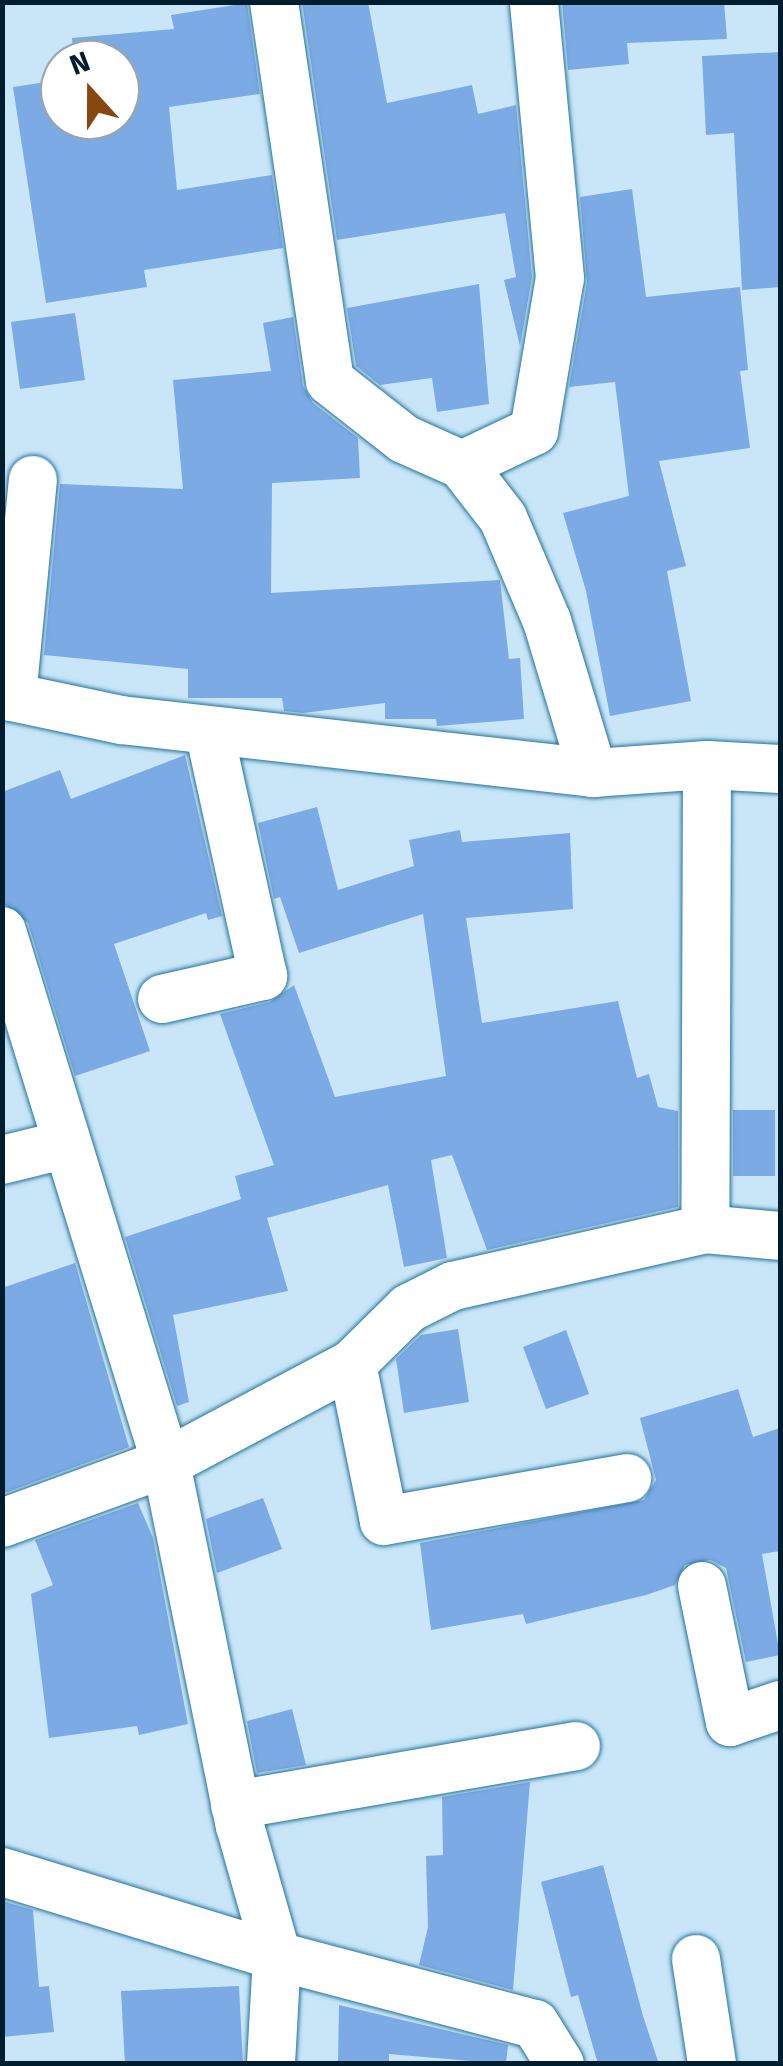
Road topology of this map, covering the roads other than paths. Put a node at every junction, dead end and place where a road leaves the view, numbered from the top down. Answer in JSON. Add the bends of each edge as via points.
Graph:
{"nodes":[{"id":1,"x":274,"y":2,"type":"edge"},
{"id":2,"x":534,"y":2,"type":"edge"},
{"id":3,"x":462,"y":465,"type":"junction"},
{"id":4,"x":33,"y":480,"type":"dead end"},
{"id":5,"x":7,"y":696,"type":"edge"},
{"id":6,"x":209,"y":731,"type":"junction"},
{"id":7,"x":707,"y":765,"type":"junction"},
{"id":8,"x":780,"y":769,"type":"edge"},
{"id":9,"x":593,"y":773,"type":"junction"},
{"id":10,"x":2,"y":931,"type":"edge"},
{"id":11,"x":162,"y":1000,"type":"dead end"},
{"id":12,"x":68,"y":1144,"type":"junction"},
{"id":13,"x":2,"y":1160,"type":"edge"},
{"id":14,"x":706,"y":1229,"type":"junction"},
{"id":15,"x":780,"y":1236,"type":"edge"},
{"id":16,"x":352,"y":1364,"type":"junction"},
{"id":17,"x":166,"y":1464,"type":"junction"},
{"id":18,"x":626,"y":1478,"type":"dead end"},
{"id":19,"x":2,"y":1523,"type":"edge"},
{"id":20,"x":702,"y":1586,"type":"dead end"},
{"id":21,"x":780,"y":1705,"type":"edge"},
{"id":22,"x":576,"y":1746,"type":"dead end"},
{"id":23,"x":236,"y":1805,"type":"junction"},
{"id":24,"x":2,"y":1872,"type":"edge"},
{"id":25,"x":276,"y":1956,"type":"junction"},
{"id":26,"x":696,"y":1959,"type":"dead end"},
{"id":27,"x":271,"y":2064,"type":"edge"},
{"id":28,"x":560,"y":2064,"type":"edge"},
{"id":29,"x":712,"y":2064,"type":"edge"}],
"edges":[{"from":1,"to":3,"type":"street","via":[[330,381],[404,438]]},
{"from":2,"to":3,"type":"street","via":[[560,278],[534,432]]},
{"from":3,"to":9,"type":"street","via":[[503,518],[540,604]]},
{"from":4,"to":5,"type":"street"},
{"from":5,"to":6,"type":"street"},
{"from":6,"to":9,"type":"street"},
{"from":6,"to":11,"type":"street","via":[[263,976]]},
{"from":7,"to":8,"type":"street"},
{"from":7,"to":9,"type":"street"},
{"from":7,"to":14,"type":"street"},
{"from":10,"to":12,"type":"street"},
{"from":12,"to":13,"type":"street"},
{"from":12,"to":17,"type":"street"},
{"from":14,"to":15,"type":"street"},
{"from":14,"to":16,"type":"street","via":[[453,1286],[408,1308]]},
{"from":16,"to":17,"type":"street"},
{"from":16,"to":18,"type":"street","via":[[384,1521]]},
{"from":17,"to":19,"type":"street"},
{"from":17,"to":23,"type":"street"},
{"from":20,"to":21,"type":"street","via":[[730,1722]]},
{"from":22,"to":23,"type":"street"},
{"from":23,"to":25,"type":"street"},
{"from":24,"to":25,"type":"street"},
{"from":25,"to":27,"type":"street"},
{"from":25,"to":28,"type":"street","via":[[535,2024]]},
{"from":26,"to":29,"type":"street"}]}
